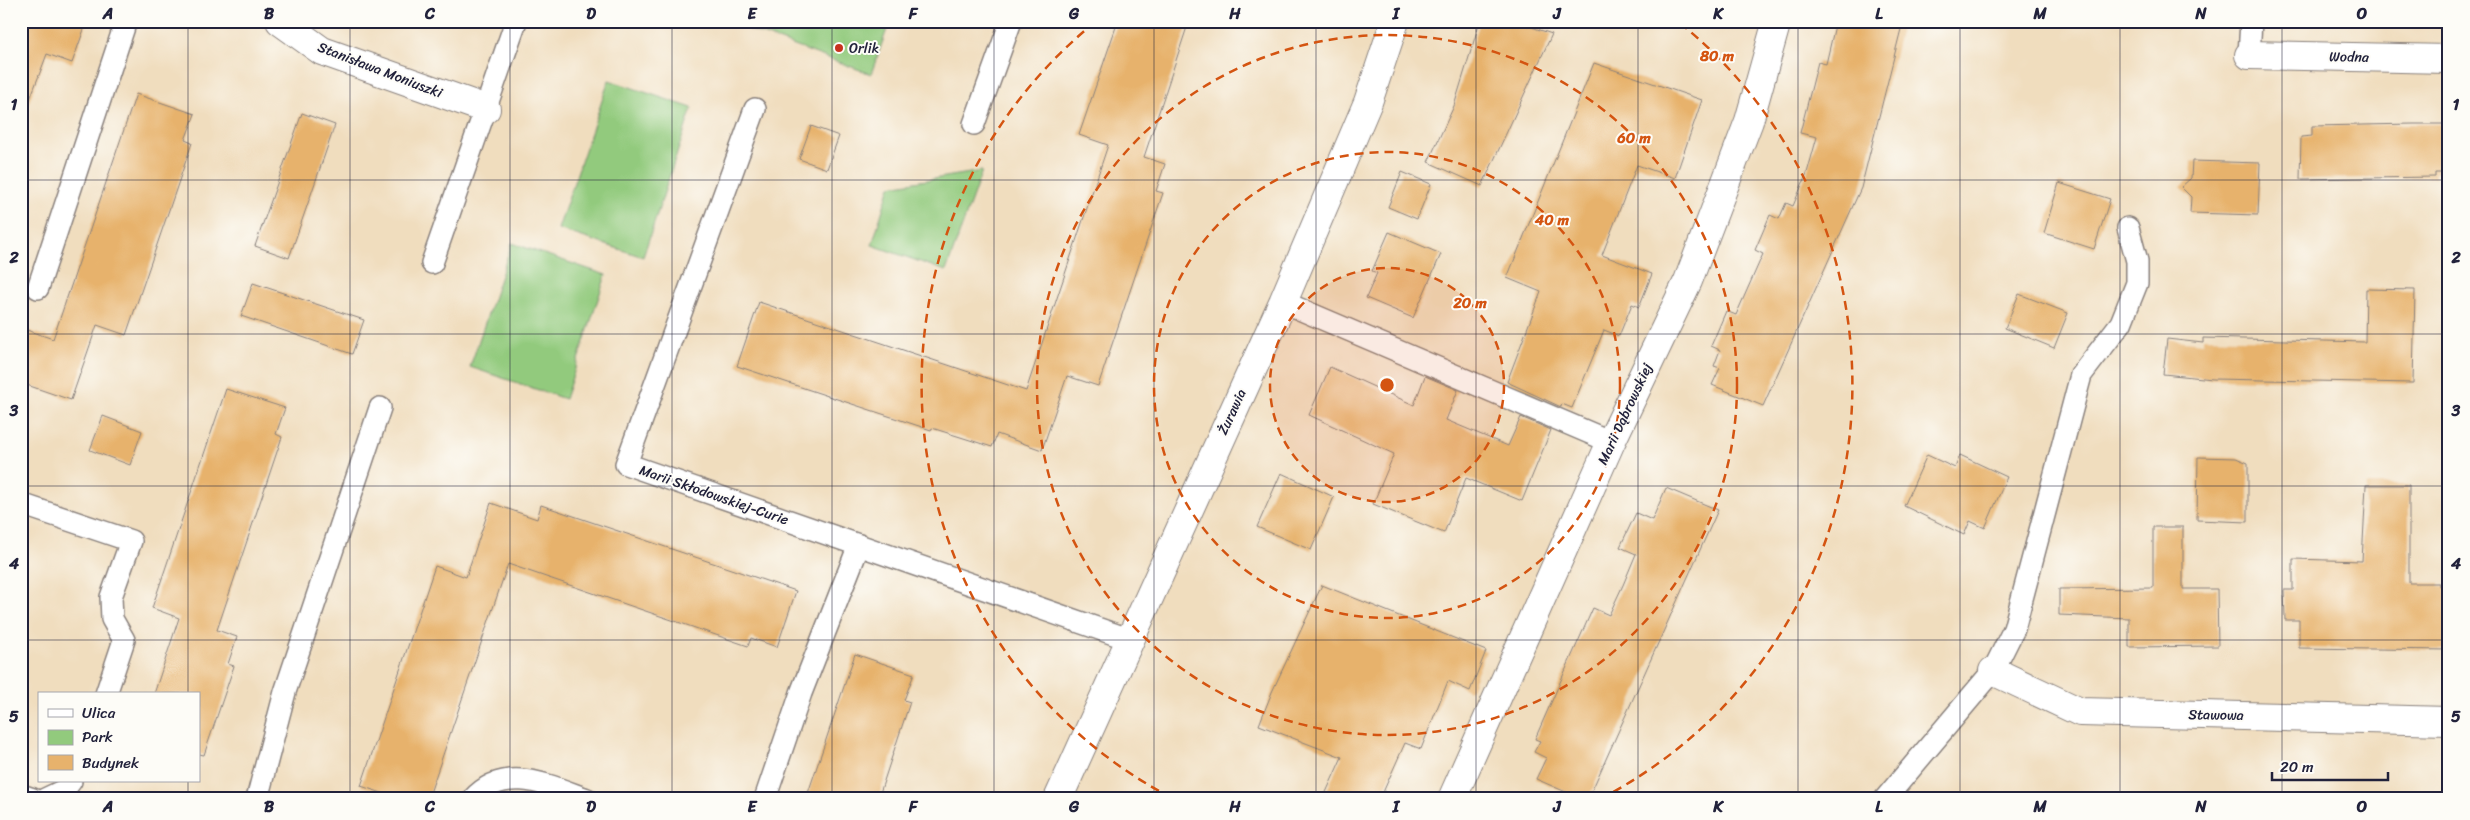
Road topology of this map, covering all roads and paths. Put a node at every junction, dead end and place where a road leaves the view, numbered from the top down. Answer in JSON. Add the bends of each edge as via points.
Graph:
{"nodes":[{"id":1,"x":126,"y":21,"type":"edge"},
{"id":2,"x":280,"y":21,"type":"edge"},
{"id":3,"x":516,"y":21,"type":"edge"},
{"id":4,"x":1011,"y":21,"type":"edge"},
{"id":5,"x":1394,"y":21,"type":"edge"},
{"id":6,"x":1776,"y":21,"type":"edge"},
{"id":7,"x":2251,"y":21,"type":"edge"},
{"id":8,"x":2250,"y":55,"type":"joint"},
{"id":9,"x":2449,"y":59,"type":"edge"},
{"id":10,"x":486,"y":109,"type":"junction"},
{"id":11,"x":755,"y":109,"type":"dead end"},
{"id":12,"x":974,"y":124,"type":"dead end"},
{"id":13,"x":2128,"y":228,"type":"dead end"},
{"id":14,"x":432,"y":263,"type":"dead end"},
{"id":15,"x":38,"y":288,"type":"dead end"},
{"id":16,"x":1283,"y":302,"type":"junction"},
{"id":17,"x":380,"y":408,"type":"dead end"},
{"id":18,"x":1611,"y":442,"type":"junction"},
{"id":19,"x":21,"y":504,"type":"edge"},
{"id":20,"x":859,"y":545,"type":"junction"},
{"id":21,"x":1131,"y":640,"type":"junction"},
{"id":22,"x":1993,"y":671,"type":"junction"},
{"id":23,"x":107,"y":692,"type":"edge"},
{"id":24,"x":2449,"y":721,"type":"edge"},
{"id":25,"x":71,"y":782,"type":"edge"},
{"id":26,"x":21,"y":795,"type":"edge"},
{"id":27,"x":33,"y":799,"type":"edge"},
{"id":28,"x":45,"y":799,"type":"edge"},
{"id":29,"x":257,"y":799,"type":"edge"},
{"id":30,"x":473,"y":799,"type":"edge"},
{"id":31,"x":587,"y":799,"type":"edge"},
{"id":32,"x":765,"y":799,"type":"edge"},
{"id":33,"x":1058,"y":799,"type":"edge"},
{"id":34,"x":1452,"y":799,"type":"edge"},
{"id":35,"x":1885,"y":799,"type":"edge"}],
"edges":[{"from":1,"to":15,"type":"lane"},
{"from":2,"to":10,"type":"street","name":"Stanisława Moniuszki","via":[[322,51]]},
{"from":3,"to":10,"type":"lane"},
{"from":4,"to":12,"type":"lane"},
{"from":5,"to":16,"type":"street","name":"Żurawia","via":[[1368,102]]},
{"from":6,"to":18,"type":"street","name":"Marii Dąbrowskiej","via":[[1749,121],[1688,282]]},
{"from":7,"to":8,"type":"lane"},
{"from":8,"to":9,"type":"street","name":"Wodna"},
{"from":10,"to":14,"type":"lane"},
{"from":11,"to":20,"type":"lane","name":"Marii Skłodowskiej-Curie","via":[[626,464]]},
{"from":13,"to":22,"type":"lane","via":[[2138,261],[2137,282],[2121,323],[2082,376],[2014,629]]},
{"from":16,"to":18,"type":"lane"},
{"from":16,"to":21,"type":"street","name":"Żurawia"},
{"from":17,"to":29,"type":"lane","via":[[285,692]]},
{"from":18,"to":34,"type":"street","name":"Marii Dąbrowskiej"},
{"from":19,"to":23,"type":"lane","via":[[131,541],[112,597],[112,619],[124,640]]},
{"from":20,"to":21,"type":"lane","name":"Marii Skłodowskiej-Curie"},
{"from":20,"to":32,"type":"lane"},
{"from":21,"to":33,"type":"street","name":"Żurawia"},
{"from":22,"to":24,"type":"street","name":"Stawowa","via":[[2080,712]]},
{"from":22,"to":35,"type":"lane"},
{"from":25,"to":28,"type":"lane","via":[[64,790]]},
{"from":26,"to":27,"type":"lane"},
{"from":30,"to":31,"type":"lane","via":[[492,785],[524,778]]}]}
